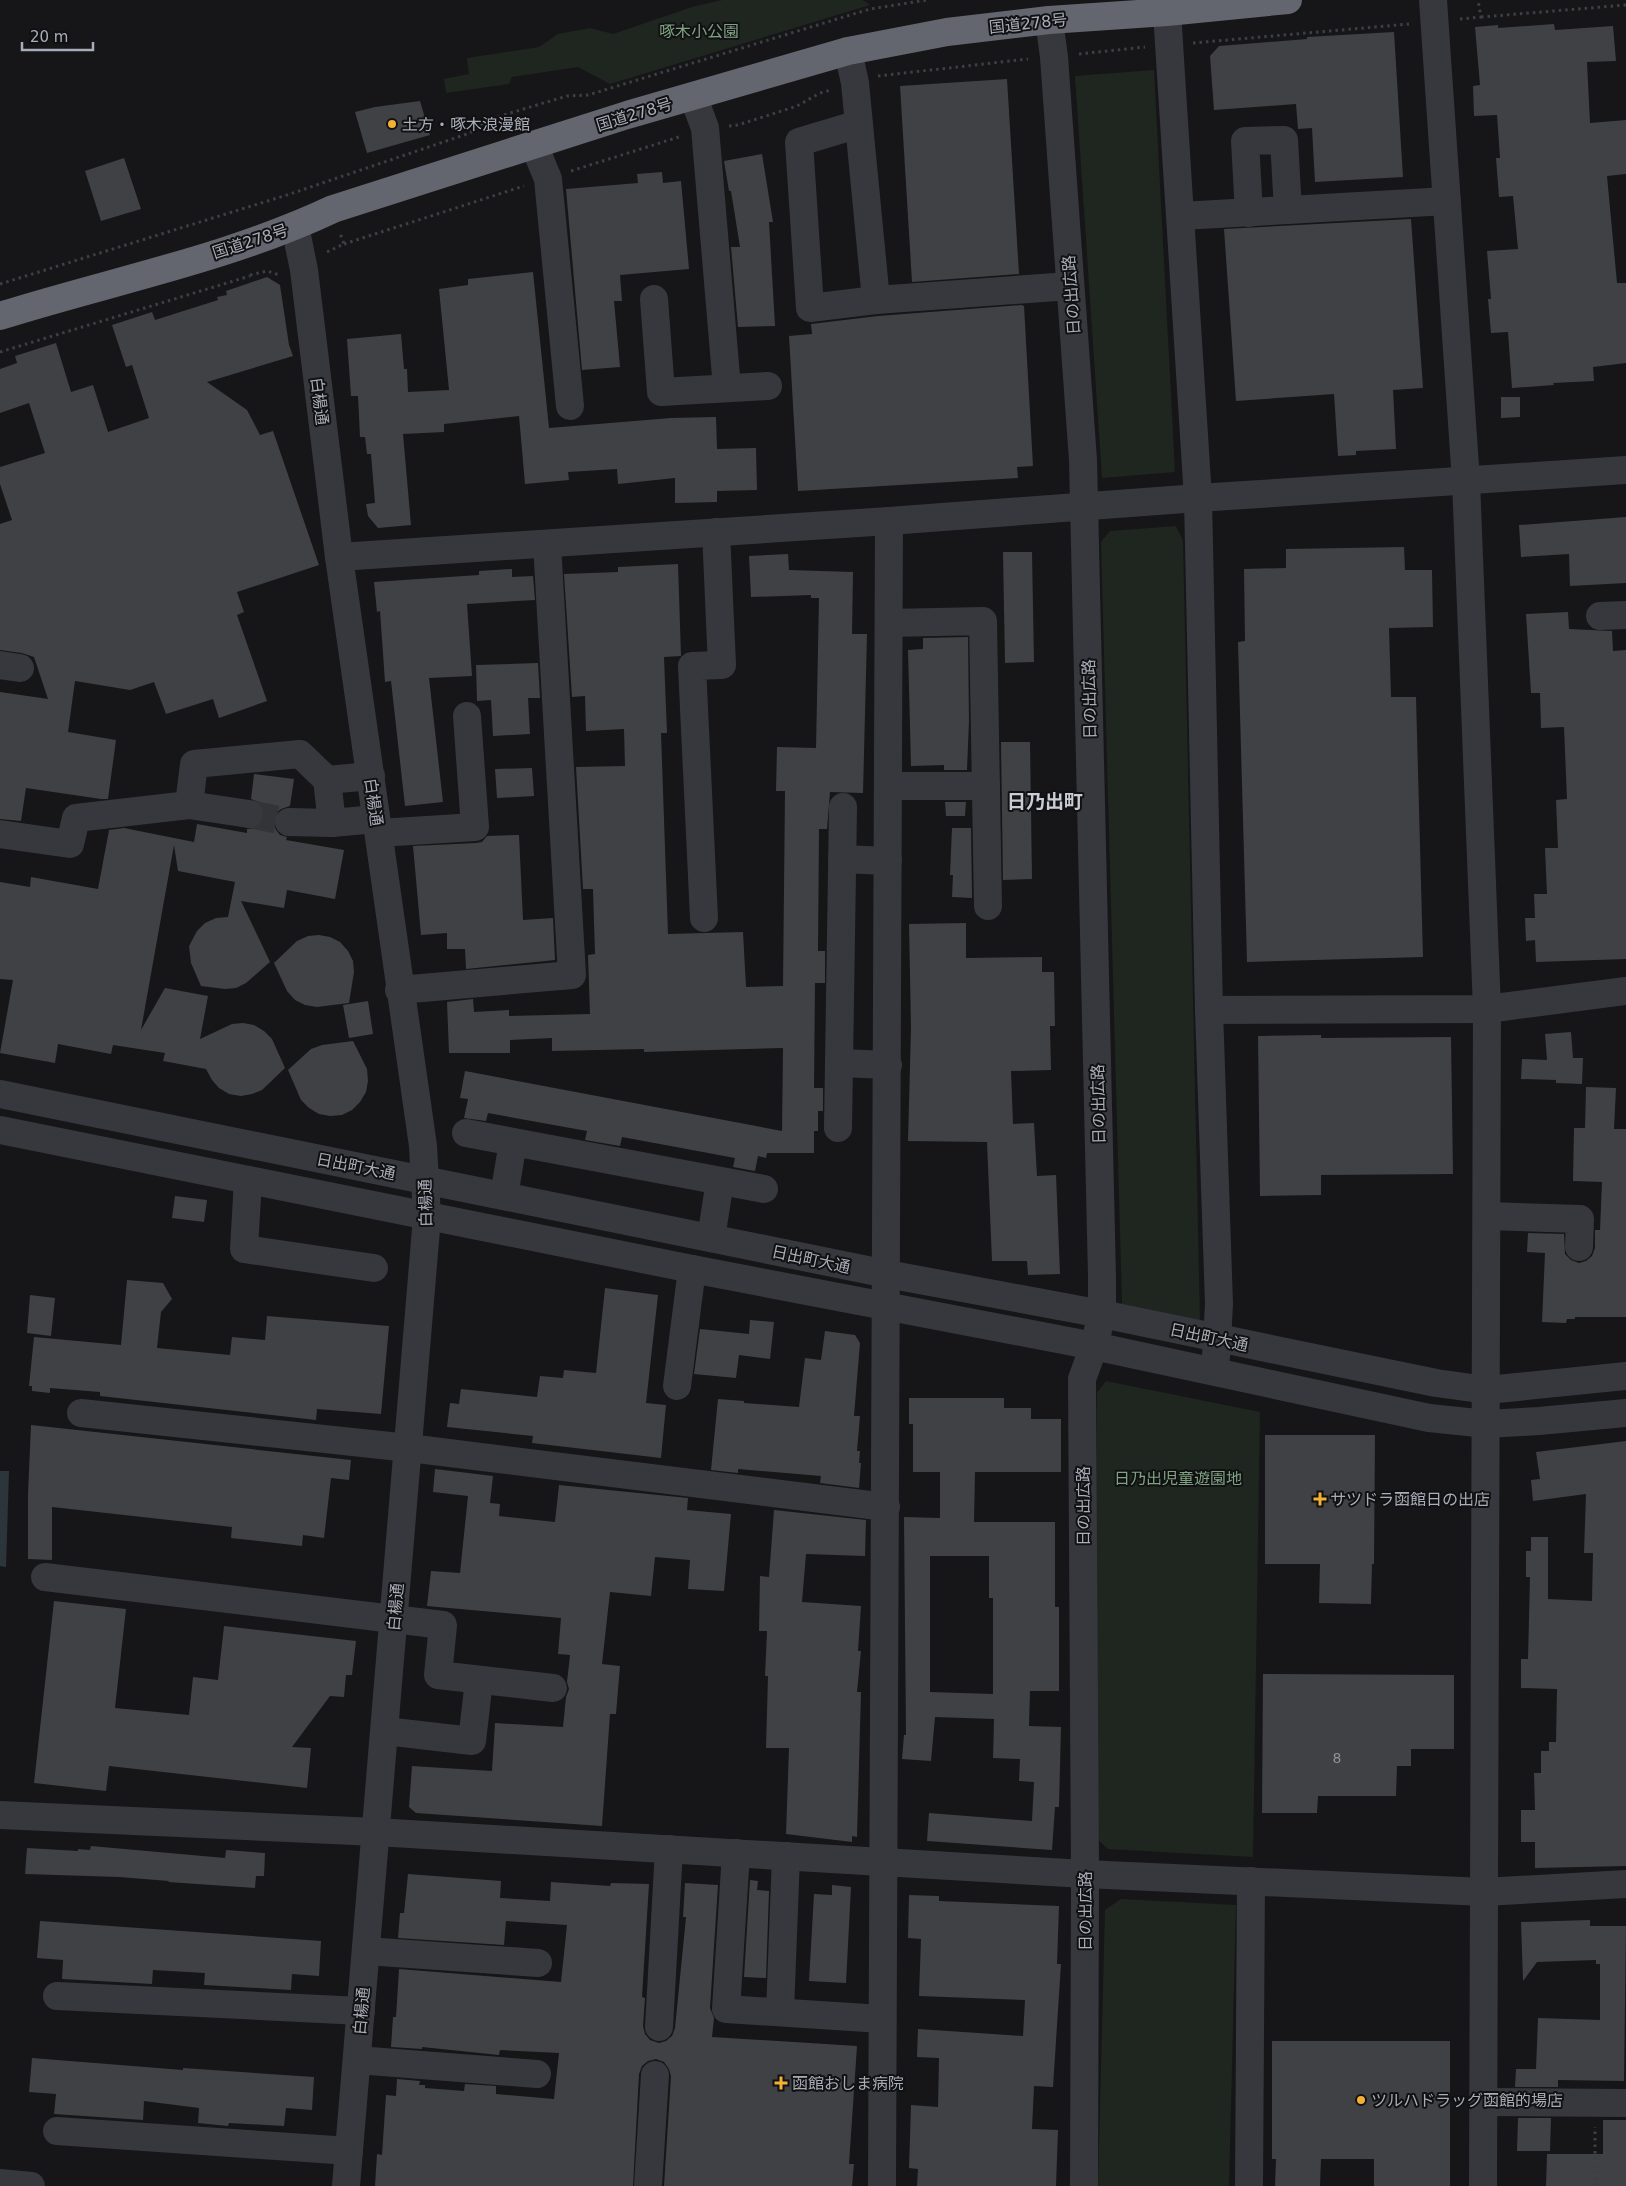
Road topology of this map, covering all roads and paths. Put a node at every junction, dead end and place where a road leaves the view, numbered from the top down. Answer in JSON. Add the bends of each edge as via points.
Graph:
{"nodes":[{"id":1,"x":927,"y":0,"type":"edge"},
{"id":2,"x":1288,"y":0,"type":"edge"},
{"id":3,"x":1478,"y":0,"type":"edge"},
{"id":4,"x":1626,"y":5,"type":"edge"},
{"id":5,"x":1434,"y":11,"type":"edge"},
{"id":6,"x":1167,"y":12,"type":"junction"},
{"id":7,"x":1480,"y":17,"type":"junction"},
{"id":8,"x":1049,"y":20,"type":"junction"},
{"id":9,"x":1170,"y":45,"type":"junction"},
{"id":10,"x":848,"y":51,"type":"junction"},
{"id":11,"x":1054,"y":57,"type":"junction"},
{"id":12,"x":855,"y":83,"type":"junction"},
{"id":13,"x":693,"y":96,"type":"junction"},
{"id":14,"x":859,"y":124,"type":"junction"},
{"id":15,"x":705,"y":128,"type":"junction"},
{"id":16,"x":534,"y":145,"type":"junction"},
{"id":17,"x":548,"y":179,"type":"junction"},
{"id":18,"x":1447,"y":201,"type":"junction"},
{"id":19,"x":1288,"y":210,"type":"junction"},
{"id":20,"x":1249,"y":213,"type":"junction"},
{"id":21,"x":1182,"y":216,"type":"junction"},
{"id":22,"x":295,"y":226,"type":"junction"},
{"id":23,"x":344,"y":244,"type":"dead end"},
{"id":24,"x":250,"y":276,"type":"dead end"},
{"id":25,"x":0,"y":284,"type":"edge"},
{"id":26,"x":1070,"y":286,"type":"junction"},
{"id":27,"x":654,"y":299,"type":"dead end"},
{"id":28,"x":876,"y":300,"type":"junction"},
{"id":29,"x":0,"y":316,"type":"edge"},
{"id":30,"x":0,"y":352,"type":"edge"},
{"id":31,"x":768,"y":386,"type":"dead end"},
{"id":32,"x":727,"y":388,"type":"junction"},
{"id":33,"x":570,"y":406,"type":"dead end"},
{"id":34,"x":1626,"y":470,"type":"edge"},
{"id":35,"x":1466,"y":481,"type":"junction"},
{"id":36,"x":1198,"y":498,"type":"junction"},
{"id":37,"x":1084,"y":507,"type":"junction"},
{"id":38,"x":890,"y":521,"type":"junction"},
{"id":39,"x":716,"y":532,"type":"junction"},
{"id":40,"x":547,"y":544,"type":"junction"},
{"id":41,"x":339,"y":557,"type":"junction"},
{"id":42,"x":889,"y":623,"type":"junction"},
{"id":43,"x":467,"y":716,"type":"dead end"},
{"id":44,"x":371,"y":776,"type":"junction"},
{"id":45,"x":327,"y":780,"type":"junction"},
{"id":46,"x":888,"y":786,"type":"junction"},
{"id":47,"x":986,"y":786,"type":"junction"},
{"id":48,"x":188,"y":805,"type":"junction"},
{"id":49,"x":843,"y":807,"type":"dead end"},
{"id":50,"x":249,"y":814,"type":"tunnel mouth"},
{"id":51,"x":289,"y":822,"type":"tunnel mouth"},
{"id":52,"x":332,"y":824,"type":"junction"},
{"id":53,"x":377,"y":826,"type":"junction"},
{"id":54,"x":0,"y":834,"type":"edge"},
{"id":55,"x":842,"y":859,"type":"junction"},
{"id":56,"x":888,"y":861,"type":"junction"},
{"id":57,"x":988,"y":906,"type":"dead end"},
{"id":58,"x":704,"y":918,"type":"dead end"},
{"id":59,"x":399,"y":990,"type":"junction"},
{"id":60,"x":1626,"y":991,"type":"edge"},
{"id":61,"x":1487,"y":1009,"type":"junction"},
{"id":62,"x":1209,"y":1010,"type":"junction"},
{"id":63,"x":840,"y":1063,"type":"junction"},
{"id":64,"x":888,"y":1065,"type":"junction"},
{"id":65,"x":0,"y":1094,"type":"edge"},
{"id":66,"x":838,"y":1128,"type":"dead end"},
{"id":67,"x":0,"y":1132,"type":"edge"},
{"id":68,"x":466,"y":1133,"type":"dead end"},
{"id":69,"x":513,"y":1142,"type":"junction"},
{"id":70,"x":424,"y":1179,"type":"junction"},
{"id":71,"x":248,"y":1180,"type":"junction"},
{"id":72,"x":720,"y":1181,"type":"junction"},
{"id":73,"x":764,"y":1190,"type":"dead end"},
{"id":74,"x":504,"y":1196,"type":"junction"},
{"id":75,"x":1487,"y":1216,"type":"junction"},
{"id":76,"x":427,"y":1217,"type":"junction"},
{"id":77,"x":711,"y":1238,"type":"junction"},
{"id":78,"x":1579,"y":1247,"type":"dead end"},
{"id":79,"x":374,"y":1268,"type":"dead end"},
{"id":80,"x":692,"y":1269,"type":"junction"},
{"id":81,"x":887,"y":1274,"type":"junction"},
{"id":82,"x":887,"y":1307,"type":"junction"},
{"id":83,"x":1102,"y":1314,"type":"junction"},
{"id":84,"x":1217,"y":1339,"type":"junction"},
{"id":85,"x":1094,"y":1346,"type":"junction"},
{"id":86,"x":1214,"y":1372,"type":"junction"},
{"id":87,"x":1626,"y":1376,"type":"edge"},
{"id":88,"x":677,"y":1386,"type":"dead end"},
{"id":89,"x":1487,"y":1390,"type":"junction"},
{"id":90,"x":81,"y":1413,"type":"dead end"},
{"id":91,"x":1626,"y":1413,"type":"edge"},
{"id":92,"x":1487,"y":1424,"type":"junction"},
{"id":93,"x":409,"y":1448,"type":"junction"},
{"id":94,"x":886,"y":1507,"type":"junction"},
{"id":95,"x":45,"y":1577,"type":"dead end"},
{"id":96,"x":394,"y":1619,"type":"junction"},
{"id":97,"x":479,"y":1680,"type":"junction"},
{"id":98,"x":553,"y":1688,"type":"dead end"},
{"id":99,"x":385,"y":1731,"type":"junction"},
{"id":100,"x":6,"y":1816,"type":"edge"},
{"id":101,"x":376,"y":1832,"type":"junction"},
{"id":102,"x":669,"y":1849,"type":"junction"},
{"id":103,"x":736,"y":1853,"type":"junction"},
{"id":104,"x":786,"y":1856,"type":"junction"},
{"id":105,"x":884,"y":1861,"type":"junction"},
{"id":106,"x":1085,"y":1874,"type":"junction"},
{"id":107,"x":1250,"y":1880,"type":"junction"},
{"id":108,"x":1626,"y":1884,"type":"edge"},
{"id":109,"x":1484,"y":1892,"type":"junction"},
{"id":110,"x":366,"y":1951,"type":"junction"},
{"id":111,"x":538,"y":1963,"type":"dead end"},
{"id":112,"x":57,"y":1996,"type":"dead end"},
{"id":113,"x":361,"y":2011,"type":"junction"},
{"id":114,"x":780,"y":2012,"type":"junction"},
{"id":115,"x":882,"y":2019,"type":"junction"},
{"id":116,"x":658,"y":2027,"type":"dead end"},
{"id":117,"x":357,"y":2060,"type":"junction"},
{"id":118,"x":537,"y":2074,"type":"dead end"},
{"id":119,"x":655,"y":2075,"type":"dead end"},
{"id":120,"x":1483,"y":2102,"type":"junction"},
{"id":121,"x":1596,"y":2103,"type":"junction"},
{"id":122,"x":1626,"y":2103,"type":"edge"},
{"id":123,"x":57,"y":2131,"type":"dead end"},
{"id":124,"x":349,"y":2151,"type":"junction"},
{"id":125,"x":0,"y":2183,"type":"edge"},
{"id":126,"x":32,"y":2186,"type":"edge"},
{"id":127,"x":346,"y":2186,"type":"edge"},
{"id":128,"x":648,"y":2186,"type":"edge"},
{"id":129,"x":882,"y":2186,"type":"edge"},
{"id":130,"x":1084,"y":2186,"type":"edge"},
{"id":131,"x":1249,"y":2186,"type":"edge"},
{"id":132,"x":1483,"y":2186,"type":"edge"},
{"id":133,"x":1595,"y":2186,"type":"edge"}],
"edges":[{"from":1,"to":25,"type":"path","via":[[870,9],[588,95],[567,96],[496,117],[470,133],[287,195]]},
{"from":2,"to":6,"type":"highway","name":"国道278号"},
{"from":3,"to":7,"type":"path"},
{"from":4,"to":7,"type":"path"},
{"from":5,"to":7,"type":"path"},
{"from":5,"to":9,"type":"path"},
{"from":5,"to":18,"type":"street"},
{"from":6,"to":8,"type":"highway","name":"国道278号"},
{"from":6,"to":9,"type":"street"},
{"from":8,"to":10,"type":"highway","name":"国道278号","via":[[946,32]]},
{"from":8,"to":11,"type":"street","name":"日の出広路"},
{"from":9,"to":11,"type":"path"},
{"from":9,"to":21,"type":"street"},
{"from":10,"to":12,"type":"street"},
{"from":10,"to":13,"type":"highway","name":"国道278号"},
{"from":11,"to":12,"type":"path","via":[[884,75]]},
{"from":11,"to":26,"type":"street","name":"日の出広路"},
{"from":12,"to":14,"type":"street"},
{"from":12,"to":15,"type":"path","via":[[738,125]]},
{"from":13,"to":15,"type":"street"},
{"from":13,"to":16,"type":"highway","name":"国道278号"},
{"from":14,"to":28,"type":"street"},
{"from":14,"to":28,"type":"street","via":[[799,142],[810,308]]},
{"from":15,"to":17,"type":"path"},
{"from":15,"to":32,"type":"street"},
{"from":16,"to":17,"type":"street"},
{"from":16,"to":22,"type":"highway","name":"国道278号","via":[[333,209]]},
{"from":17,"to":23,"type":"path"},
{"from":17,"to":33,"type":"street"},
{"from":18,"to":19,"type":"street"},
{"from":18,"to":35,"type":"street"},
{"from":19,"to":20,"type":"street"},
{"from":19,"to":20,"type":"street","via":[[1284,140],[1245,142]]},
{"from":20,"to":21,"type":"street"},
{"from":21,"to":36,"type":"street"},
{"from":22,"to":29,"type":"highway","name":"国道278号"},
{"from":22,"to":41,"type":"street","name":"白楊通","via":[[304,270]]},
{"from":24,"to":30,"type":"path"},
{"from":26,"to":28,"type":"street"},
{"from":26,"to":37,"type":"street","name":"日の出広路"},
{"from":27,"to":32,"type":"street","via":[[661,392]]},
{"from":31,"to":32,"type":"street"},
{"from":34,"to":35,"type":"street"},
{"from":35,"to":36,"type":"street"},
{"from":35,"to":61,"type":"street"},
{"from":36,"to":37,"type":"street"},
{"from":36,"to":62,"type":"street"},
{"from":37,"to":38,"type":"street"},
{"from":37,"to":83,"type":"street","name":"日の出広路"},
{"from":38,"to":39,"type":"street"},
{"from":38,"to":42,"type":"street"},
{"from":39,"to":40,"type":"street"},
{"from":39,"to":58,"type":"street","via":[[722,665],[692,666]]},
{"from":40,"to":41,"type":"street"},
{"from":40,"to":59,"type":"street","via":[[572,975]]},
{"from":41,"to":44,"type":"street","name":"白楊通"},
{"from":42,"to":46,"type":"street"},
{"from":42,"to":47,"type":"street","via":[[983,621]]},
{"from":43,"to":53,"type":"street","via":[[474,827]]},
{"from":44,"to":45,"type":"street"},
{"from":44,"to":53,"type":"street","name":"白楊通"},
{"from":45,"to":48,"type":"street","via":[[300,754],[194,764]]},
{"from":45,"to":52,"type":"street"},
{"from":46,"to":47,"type":"street"},
{"from":46,"to":56,"type":"street"},
{"from":47,"to":57,"type":"street"},
{"from":48,"to":50,"type":"street"},
{"from":48,"to":54,"type":"street","via":[[76,818],[70,844]]},
{"from":49,"to":55,"type":"street"},
{"from":51,"to":52,"type":"street"},
{"from":52,"to":53,"type":"street"},
{"from":53,"to":59,"type":"street","name":"白楊通"},
{"from":55,"to":56,"type":"street"},
{"from":55,"to":63,"type":"street"},
{"from":56,"to":64,"type":"street"},
{"from":59,"to":70,"type":"street","name":"白楊通","via":[[423,1146]]},
{"from":60,"to":61,"type":"street"},
{"from":61,"to":62,"type":"street"},
{"from":61,"to":75,"type":"street"},
{"from":62,"to":84,"type":"street","via":[[1219,1304]]},
{"from":63,"to":64,"type":"street"},
{"from":63,"to":66,"type":"street"},
{"from":64,"to":81,"type":"street"},
{"from":65,"to":70,"type":"street","name":"日出町大通"},
{"from":67,"to":71,"type":"street","name":"日出町大通"},
{"from":68,"to":69,"type":"street"},
{"from":69,"to":72,"type":"street"},
{"from":69,"to":74,"type":"street"},
{"from":70,"to":74,"type":"street","name":"日出町大通"},
{"from":70,"to":76,"type":"street","name":"白楊通"},
{"from":71,"to":76,"type":"street","name":"日出町大通"},
{"from":71,"to":79,"type":"street","via":[[244,1249]]},
{"from":72,"to":73,"type":"street"},
{"from":72,"to":77,"type":"street"},
{"from":74,"to":77,"type":"street","name":"日出町大通"},
{"from":75,"to":78,"type":"street","via":[[1580,1219]]},
{"from":75,"to":89,"type":"street"},
{"from":76,"to":80,"type":"street","name":"日出町大通"},
{"from":76,"to":93,"type":"street","name":"白楊通"},
{"from":77,"to":81,"type":"street","name":"日出町大通"},
{"from":80,"to":82,"type":"street","name":"日出町大通"},
{"from":80,"to":88,"type":"street"},
{"from":81,"to":82,"type":"street"},
{"from":81,"to":83,"type":"street","name":"日出町大通"},
{"from":82,"to":85,"type":"street","name":"日出町大通"},
{"from":82,"to":94,"type":"street"},
{"from":83,"to":84,"type":"street","name":"日出町大通"},
{"from":83,"to":85,"type":"street","name":"日の出広路"},
{"from":84,"to":86,"type":"street"},
{"from":84,"to":89,"type":"street","name":"日出町大通"},
{"from":85,"to":86,"type":"street","name":"日出町大通"},
{"from":85,"to":106,"type":"street","name":"日の出広路","via":[[1082,1379]]},
{"from":86,"to":92,"type":"street","name":"日出町大通","via":[[1429,1418]]},
{"from":87,"to":89,"type":"street","name":"日出町大通"},
{"from":89,"to":92,"type":"street"},
{"from":90,"to":93,"type":"street"},
{"from":91,"to":92,"type":"street","name":"日出町大通"},
{"from":92,"to":109,"type":"street"},
{"from":93,"to":94,"type":"street"},
{"from":93,"to":96,"type":"street","name":"白楊通"},
{"from":94,"to":105,"type":"street"},
{"from":95,"to":96,"type":"street"},
{"from":96,"to":97,"type":"street","via":[[443,1625],[438,1675]]},
{"from":96,"to":99,"type":"street","name":"白楊通"},
{"from":97,"to":98,"type":"street"},
{"from":97,"to":99,"type":"street","via":[[472,1741]]},
{"from":99,"to":101,"type":"street","name":"白楊通"},
{"from":100,"to":101,"type":"street"},
{"from":101,"to":102,"type":"street"},
{"from":101,"to":110,"type":"street","name":"白楊通"},
{"from":102,"to":103,"type":"street"},
{"from":102,"to":116,"type":"street"},
{"from":103,"to":104,"type":"street"},
{"from":103,"to":114,"type":"street","via":[[726,2009]]},
{"from":104,"to":105,"type":"street"},
{"from":104,"to":114,"type":"street"},
{"from":105,"to":106,"type":"street"},
{"from":105,"to":115,"type":"street"},
{"from":106,"to":107,"type":"street"},
{"from":106,"to":130,"type":"street","name":"日の出広路"},
{"from":107,"to":109,"type":"street"},
{"from":107,"to":131,"type":"street"},
{"from":108,"to":109,"type":"street"},
{"from":109,"to":120,"type":"street"},
{"from":110,"to":111,"type":"street"},
{"from":110,"to":113,"type":"street","name":"白楊通"},
{"from":112,"to":113,"type":"street"},
{"from":113,"to":117,"type":"street","name":"白楊通"},
{"from":114,"to":115,"type":"street"},
{"from":115,"to":129,"type":"street"},
{"from":117,"to":118,"type":"street"},
{"from":117,"to":124,"type":"street","name":"白楊通"},
{"from":119,"to":128,"type":"street"},
{"from":120,"to":121,"type":"street"},
{"from":120,"to":132,"type":"street"},
{"from":121,"to":122,"type":"street"},
{"from":121,"to":133,"type":"path"},
{"from":123,"to":124,"type":"street"},
{"from":124,"to":127,"type":"street","name":"白楊通"},
{"from":125,"to":126,"type":"street"}]}
